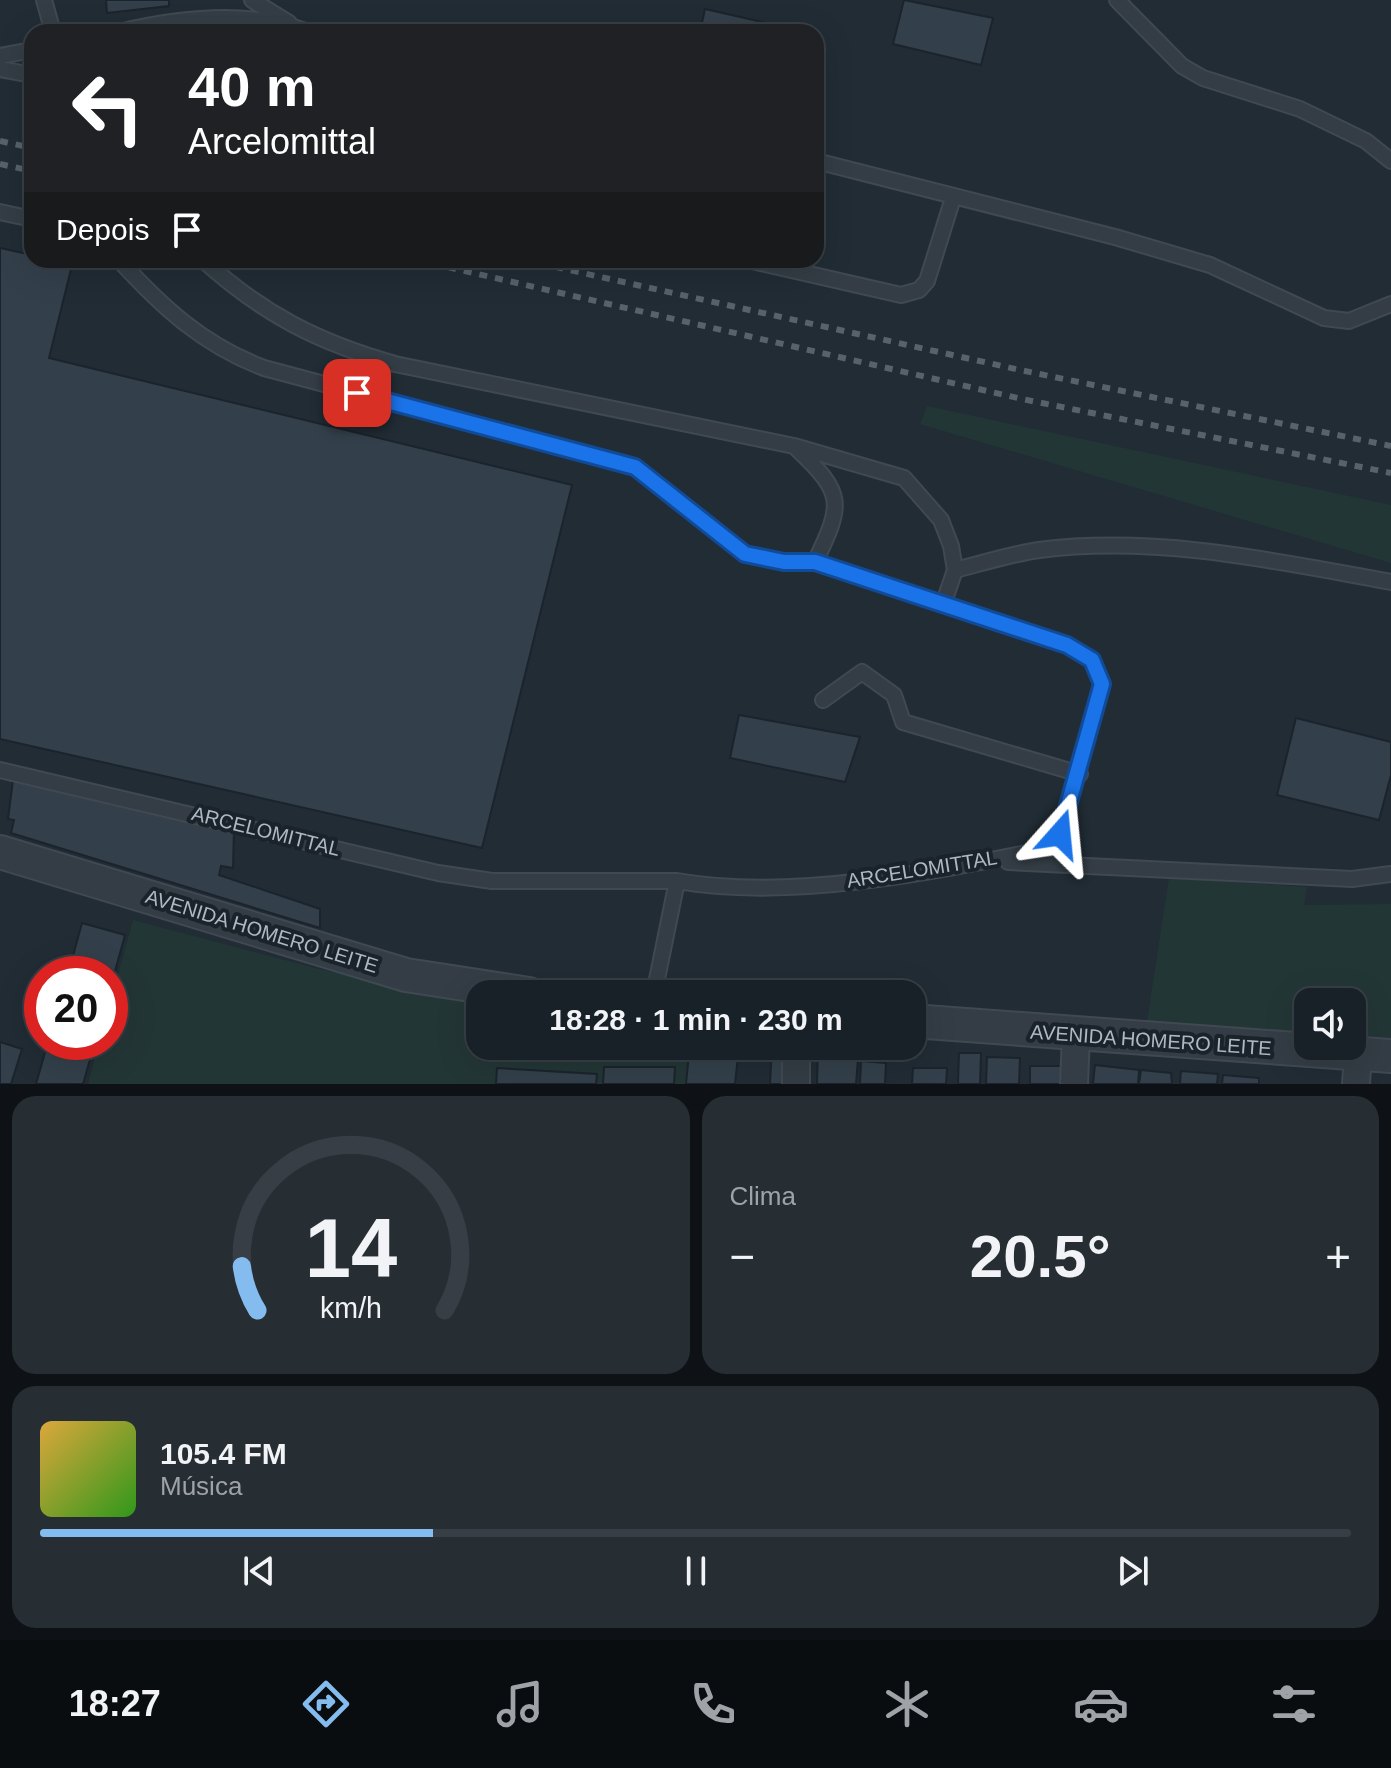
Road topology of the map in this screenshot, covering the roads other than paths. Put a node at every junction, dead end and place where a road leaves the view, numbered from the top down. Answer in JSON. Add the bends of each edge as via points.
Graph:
{"nodes":[{"id":1,"x":44,"y":0,"type":"edge"},
{"id":2,"x":252,"y":0,"type":"edge"},
{"id":3,"x":1117,"y":0,"type":"edge"},
{"id":4,"x":51,"y":24,"type":"edge"},
{"id":5,"x":152,"y":24,"type":"edge"},
{"id":6,"x":268,"y":24,"type":"edge"},
{"id":7,"x":293,"y":24,"type":"edge"},
{"id":8,"x":24,"y":52,"type":"edge"},
{"id":9,"x":0,"y":56,"type":"edge"},
{"id":10,"x":0,"y":69,"type":"edge"},
{"id":11,"x":24,"y":74,"type":"edge"},
{"id":12,"x":1391,"y":161,"type":"edge"},
{"id":13,"x":824,"y":163,"type":"edge"},
{"id":14,"x":953,"y":198,"type":"junction"},
{"id":15,"x":0,"y":212,"type":"edge"},
{"id":16,"x":24,"y":217,"type":"edge"},
{"id":17,"x":127,"y":268,"type":"edge"},
{"id":18,"x":212,"y":268,"type":"edge"},
{"id":19,"x":783,"y":268,"type":"edge"},
{"id":20,"x":1391,"y":304,"type":"edge"},
{"id":21,"x":794,"y":446,"type":"junction"},
{"id":22,"x":815,"y":562,"type":"junction"},
{"id":23,"x":955,"y":570,"type":"junction"},
{"id":24,"x":1391,"y":582,"type":"edge"},
{"id":25,"x":944,"y":602,"type":"junction"},
{"id":26,"x":823,"y":700,"type":"dead end"},
{"id":27,"x":0,"y":770,"type":"edge"},
{"id":28,"x":1080,"y":774,"type":"junction"},
{"id":29,"x":0,"y":852,"type":"edge"},
{"id":30,"x":979,"y":861,"type":"junction"},
{"id":31,"x":1391,"y":874,"type":"edge"},
{"id":32,"x":677,"y":881,"type":"junction"},
{"id":33,"x":657,"y":980,"type":"edge"},
{"id":34,"x":466,"y":984,"type":"edge"},
{"id":35,"x":926,"y":1022,"type":"edge"},
{"id":36,"x":1076,"y":1035,"type":"junction"},
{"id":37,"x":1391,"y":1056,"type":"edge"},
{"id":38,"x":796,"y":1060,"type":"edge"},
{"id":39,"x":1357,"y":1069,"type":"edge"},
{"id":40,"x":796,"y":1084,"type":"edge"},
{"id":41,"x":1074,"y":1084,"type":"edge"}],
"edges":[{"from":1,"to":4,"type":"lane"},
{"from":2,"to":7,"type":"lane"},
{"from":3,"to":12,"type":"lane","via":[[1182,66],[1203,78],[1300,109],[1366,141]]},
{"from":5,"to":6,"type":"lane","via":[[232,18]]},
{"from":8,"to":9,"type":"lane"},
{"from":10,"to":11,"type":"lane"},
{"from":13,"to":14,"type":"lane"},
{"from":14,"to":19,"type":"lane","via":[[927,281],[912,294]]},
{"from":14,"to":20,"type":"lane","via":[[1210,265],[1324,318],[1349,321]]},
{"from":15,"to":16,"type":"lane"},
{"from":17,"to":22,"type":"lane","name":"ARCELOMITTAL","via":[[179,322],[227,354],[635,467],[745,554]]},
{"from":18,"to":21,"type":"lane","via":[[274,315],[336,347],[395,364]]},
{"from":21,"to":22,"type":"lane","via":[[825,475],[837,499],[832,527]]},
{"from":21,"to":23,"type":"lane","via":[[904,478],[941,520]]},
{"from":22,"to":25,"type":"lane","name":"ARCELOMITTAL"},
{"from":23,"to":24,"type":"lane","via":[[1037,550],[1102,545],[1178,548]]},
{"from":23,"to":25,"type":"lane"},
{"from":25,"to":28,"type":"lane","name":"ARCELOMITTAL","via":[[1067,645],[1092,660],[1102,684]]},
{"from":26,"to":28,"type":"lane","via":[[862,672],[894,695],[903,722]]},
{"from":27,"to":32,"type":"lane","name":"ARCELOMITTAL","via":[[438,873],[492,881]]},
{"from":28,"to":30,"type":"lane","name":"ARCELOMITTAL","via":[[1060,834],[1046,849]]},
{"from":29,"to":34,"type":"street","name":"AVENIDA HOMERO LEITE","via":[[406,975]]},
{"from":30,"to":31,"type":"lane","via":[[1352,879]]},
{"from":30,"to":32,"type":"lane","name":"ARCELOMITTAL","via":[[795,889]]},
{"from":32,"to":33,"type":"lane"},
{"from":35,"to":36,"type":"street","name":"AVENIDA HOMERO LEITE"},
{"from":36,"to":39,"type":"street","name":"AVENIDA HOMERO LEITE"},
{"from":36,"to":41,"type":"street"},
{"from":37,"to":39,"type":"street","name":"AVENIDA HOMERO LEITE"},
{"from":38,"to":40,"type":"street"}]}
